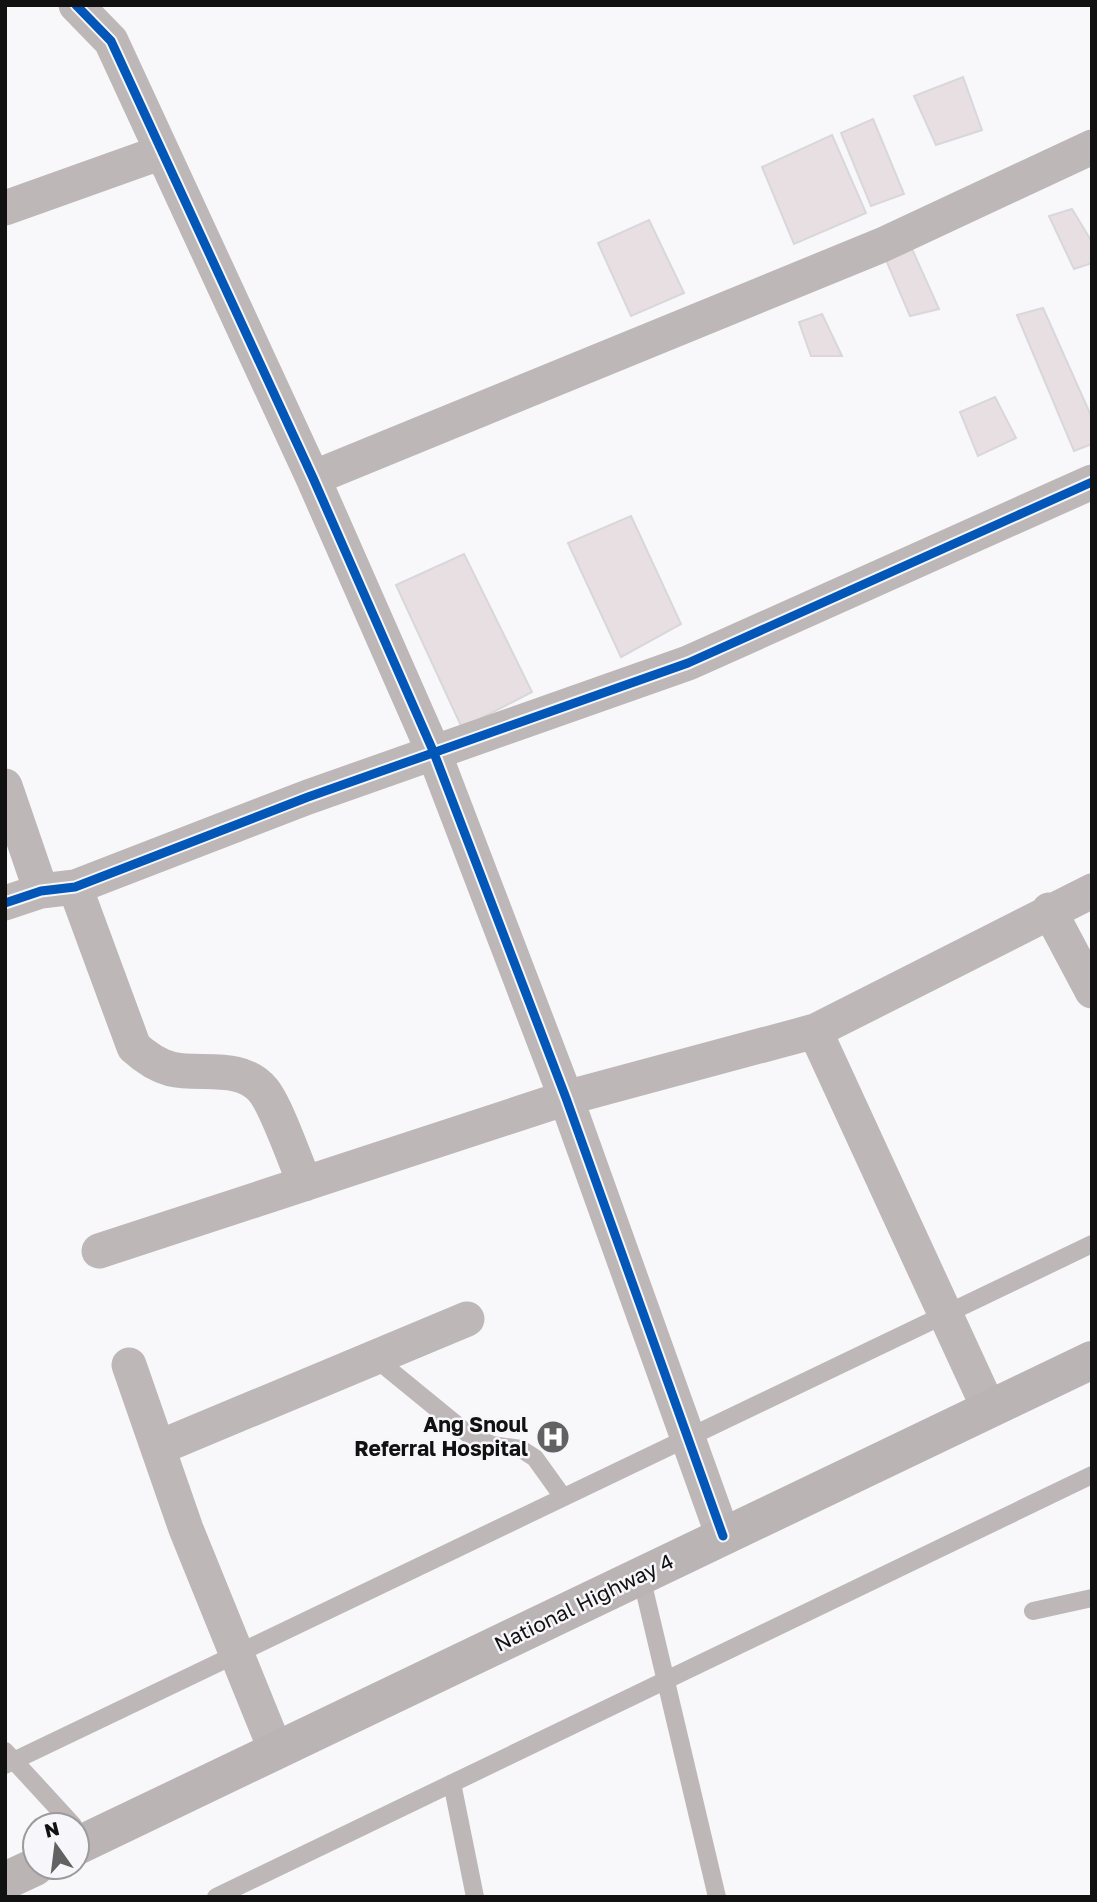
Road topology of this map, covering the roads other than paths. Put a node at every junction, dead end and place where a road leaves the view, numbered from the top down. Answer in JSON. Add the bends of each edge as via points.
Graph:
{"nodes":[{"id":1,"x":76,"y":5,"type":"edge"},
{"id":2,"x":1092,"y":147,"type":"edge"},
{"id":3,"x":162,"y":152,"type":"junction"},
{"id":4,"x":5,"y":208,"type":"edge"},
{"id":5,"x":313,"y":478,"type":"junction"},
{"id":6,"x":1092,"y":482,"type":"edge"},
{"id":7,"x":434,"y":753,"type":"junction"},
{"id":8,"x":5,"y":786,"type":"edge"},
{"id":9,"x":75,"y":887,"type":"junction"},
{"id":10,"x":41,"y":891,"type":"junction"},
{"id":11,"x":1092,"y":891,"type":"edge"},
{"id":12,"x":5,"y":903,"type":"edge"},
{"id":13,"x":1049,"y":910,"type":"junction"},
{"id":14,"x":1092,"y":991,"type":"edge"},
{"id":15,"x":815,"y":1031,"type":"junction"},
{"id":16,"x":566,"y":1098,"type":"junction"},
{"id":17,"x":305,"y":1184,"type":"junction"},
{"id":18,"x":1092,"y":1244,"type":"edge"},
{"id":19,"x":99,"y":1251,"type":"dead end"},
{"id":20,"x":946,"y":1314,"type":"junction"},
{"id":21,"x":467,"y":1319,"type":"dead end"},
{"id":22,"x":375,"y":1358,"type":"junction"},
{"id":23,"x":1092,"y":1360,"type":"edge"},
{"id":24,"x":130,"y":1365,"type":"dead end"},
{"id":25,"x":989,"y":1409,"type":"junction"},
{"id":26,"x":688,"y":1437,"type":"junction"},
{"id":27,"x":158,"y":1448,"type":"junction"},
{"id":28,"x":1092,"y":1475,"type":"edge"},
{"id":29,"x":563,"y":1497,"type":"junction"},
{"id":30,"x":723,"y":1536,"type":"junction"},
{"id":31,"x":641,"y":1576,"type":"junction"},
{"id":32,"x":1092,"y":1598,"type":"edge"},
{"id":33,"x":1033,"y":1611,"type":"dead end"},
{"id":34,"x":237,"y":1654,"type":"junction"},
{"id":35,"x":666,"y":1681,"type":"junction"},
{"id":36,"x":276,"y":1751,"type":"junction"},
{"id":37,"x":8,"y":1759,"type":"edge"},
{"id":38,"x":452,"y":1783,"type":"junction"},
{"id":39,"x":56,"y":1811,"type":"edge"},
{"id":40,"x":91,"y":1831,"type":"edge"},
{"id":41,"x":21,"y":1874,"type":"edge"},
{"id":42,"x":5,"y":1881,"type":"edge"},
{"id":43,"x":216,"y":1897,"type":"edge"},
{"id":44,"x":475,"y":1897,"type":"edge"},
{"id":45,"x":717,"y":1897,"type":"edge"}],
"edges":[{"from":1,"to":3,"type":"street","via":[[111,41]]},
{"from":2,"to":5,"type":"street","via":[[882,245]]},
{"from":3,"to":4,"type":"street"},
{"from":3,"to":5,"type":"street"},
{"from":5,"to":7,"type":"street"},
{"from":6,"to":7,"type":"street","via":[[688,663]]},
{"from":7,"to":9,"type":"street"},
{"from":7,"to":16,"type":"street"},
{"from":8,"to":10,"type":"street"},
{"from":9,"to":10,"type":"street"},
{"from":9,"to":17,"type":"street","via":[[134,1047],[148,1060],[170,1069],[230,1073],[248,1078],[264,1090]]},
{"from":10,"to":12,"type":"street"},
{"from":11,"to":13,"type":"street"},
{"from":13,"to":14,"type":"street"},
{"from":13,"to":15,"type":"street"},
{"from":15,"to":16,"type":"street"},
{"from":15,"to":20,"type":"street"},
{"from":16,"to":17,"type":"street"},
{"from":16,"to":26,"type":"street"},
{"from":17,"to":19,"type":"street"},
{"from":18,"to":20,"type":"lane"},
{"from":20,"to":25,"type":"street"},
{"from":20,"to":26,"type":"lane"},
{"from":21,"to":22,"type":"street"},
{"from":22,"to":27,"type":"street"},
{"from":22,"to":29,"type":"lane","via":[[468,1434],[492,1445],[521,1449],[535,1458]]},
{"from":23,"to":25,"type":"highway","name":"National Highway 4"},
{"from":24,"to":27,"type":"street"},
{"from":25,"to":30,"type":"highway","name":"National Highway 4"},
{"from":26,"to":29,"type":"lane"},
{"from":26,"to":30,"type":"street"},
{"from":27,"to":34,"type":"street"},
{"from":28,"to":35,"type":"lane"},
{"from":29,"to":34,"type":"lane"},
{"from":30,"to":31,"type":"highway","name":"National Highway 4"},
{"from":31,"to":35,"type":"lane"},
{"from":31,"to":36,"type":"highway","name":"National Highway 4"},
{"from":32,"to":33,"type":"lane"},
{"from":34,"to":36,"type":"street"},
{"from":34,"to":37,"type":"lane"},
{"from":35,"to":38,"type":"lane"},
{"from":35,"to":45,"type":"lane"},
{"from":36,"to":40,"type":"highway","name":"National Highway 4"},
{"from":37,"to":39,"type":"lane"},
{"from":38,"to":43,"type":"lane"},
{"from":38,"to":44,"type":"lane"},
{"from":41,"to":42,"type":"highway"}]}
